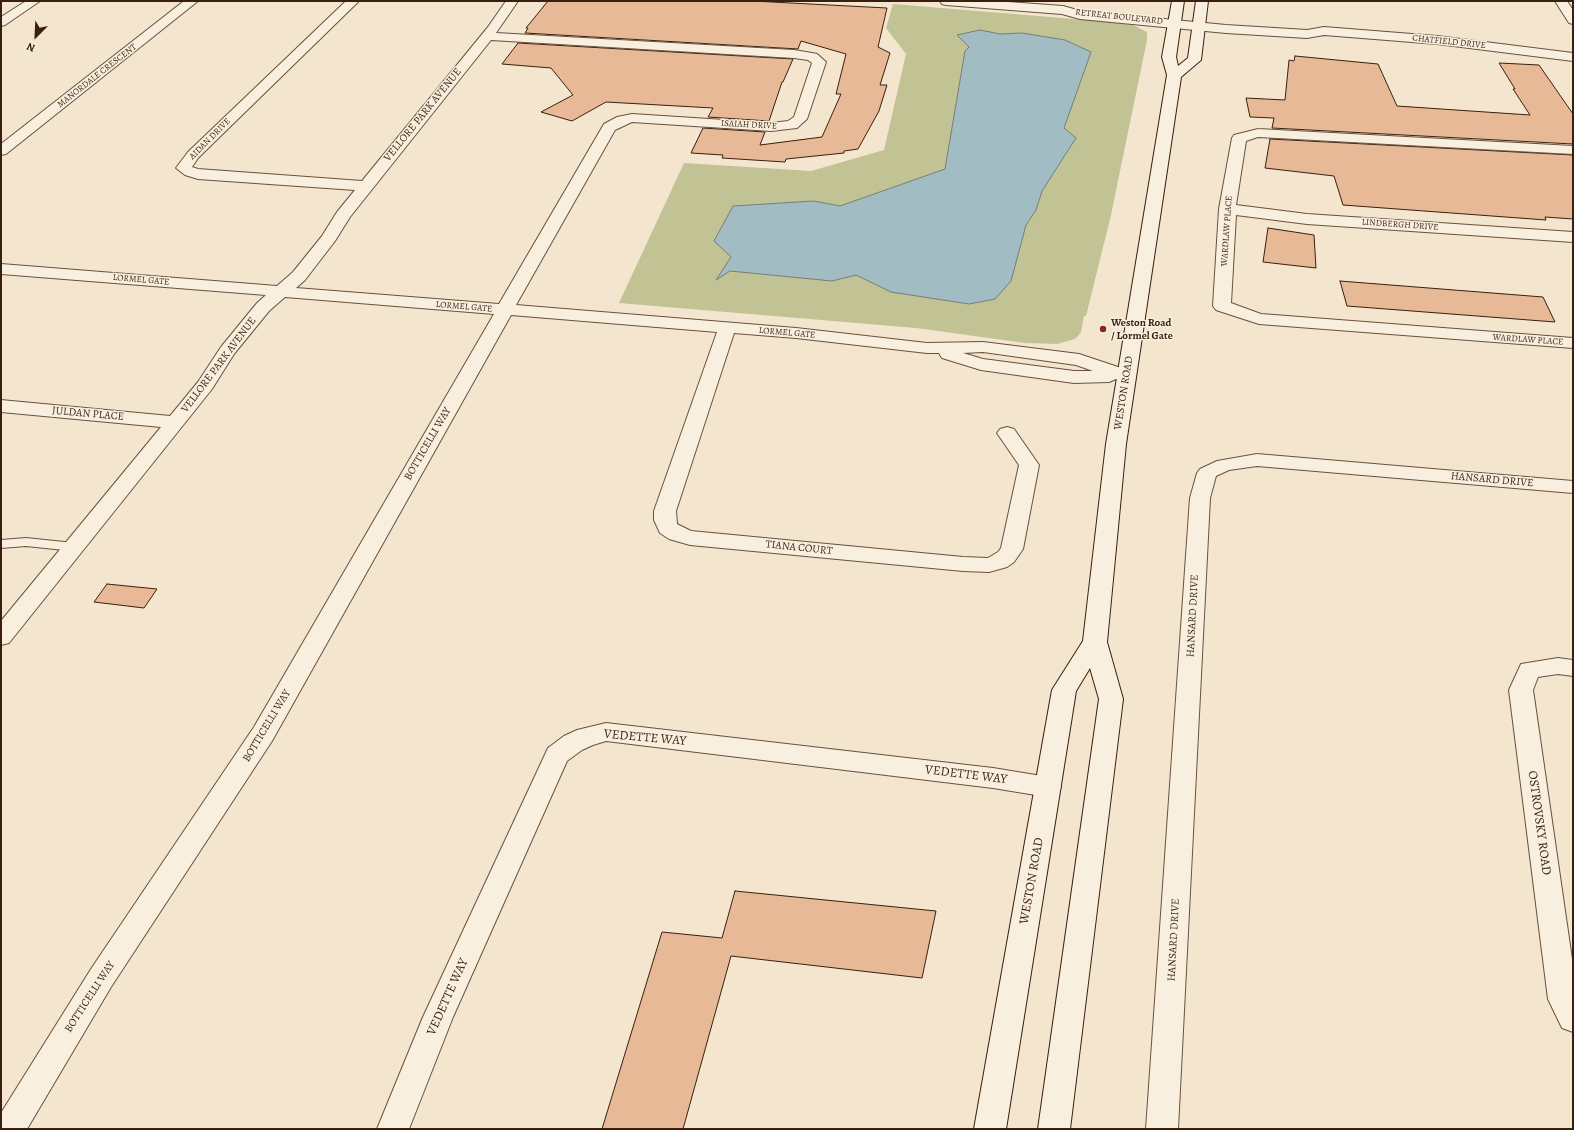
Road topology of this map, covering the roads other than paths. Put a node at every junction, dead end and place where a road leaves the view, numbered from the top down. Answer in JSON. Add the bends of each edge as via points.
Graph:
{"nodes":[{"id":1,"x":34,"y":1,"type":"edge"},
{"id":2,"x":192,"y":1,"type":"edge"},
{"id":3,"x":353,"y":1,"type":"edge"},
{"id":4,"x":512,"y":1,"type":"edge"},
{"id":5,"x":946,"y":1,"type":"edge"},
{"id":6,"x":1178,"y":1,"type":"edge"},
{"id":7,"x":1202,"y":1,"type":"edge"},
{"id":8,"x":1561,"y":1,"type":"edge"},
{"id":9,"x":1175,"y":19,"type":"junction"},
{"id":10,"x":1573,"y":20,"type":"edge"},
{"id":11,"x":1,"y":22,"type":"edge"},
{"id":12,"x":1200,"y":22,"type":"junction"},
{"id":13,"x":487,"y":36,"type":"junction"},
{"id":14,"x":1573,"y":57,"type":"edge"},
{"id":15,"x":1174,"y":75,"type":"junction"},
{"id":16,"x":1573,"y":150,"type":"edge"},
{"id":17,"x":1,"y":151,"type":"edge"},
{"id":18,"x":366,"y":186,"type":"junction"},
{"id":19,"x":1227,"y":209,"type":"junction"},
{"id":20,"x":1573,"y":237,"type":"edge"},
{"id":21,"x":1,"y":268,"type":"edge"},
{"id":22,"x":281,"y":292,"type":"junction"},
{"id":23,"x":505,"y":310,"type":"junction"},
{"id":24,"x":727,"y":328,"type":"junction"},
{"id":25,"x":1573,"y":343,"type":"edge"},
{"id":26,"x":1126,"y":376,"type":"junction"},
{"id":27,"x":1,"y":406,"type":"edge"},
{"id":28,"x":175,"y":422,"type":"junction"},
{"id":29,"x":1007,"y":433,"type":"dead end"},
{"id":30,"x":1573,"y":487,"type":"edge"},
{"id":31,"x":1,"y":544,"type":"edge"},
{"id":32,"x":74,"y":547,"type":"junction"},
{"id":33,"x":1,"y":637,"type":"edge"},
{"id":34,"x":1095,"y":642,"type":"junction"},
{"id":35,"x":1573,"y":668,"type":"edge"},
{"id":36,"x":1048,"y":786,"type":"junction"},
{"id":37,"x":1573,"y":1020,"type":"edge"},
{"id":38,"x":9,"y":1129,"type":"edge"},
{"id":39,"x":393,"y":1129,"type":"edge"},
{"id":40,"x":990,"y":1129,"type":"edge"},
{"id":41,"x":1054,"y":1129,"type":"edge"},
{"id":42,"x":1162,"y":1129,"type":"edge"}],
"edges":[{"from":1,"to":11,"type":"street"},
{"from":2,"to":17,"type":"street","name":"MANORDALE CRESCENT"},
{"from":3,"to":18,"type":"street","name":"AIDAN DRIVE","via":[[193,155],[184,168],[198,174]]},
{"from":4,"to":13,"type":"street","name":"VELLORE PARK AVENUE"},
{"from":5,"to":9,"type":"street","name":"RETREAT BOULEVARD","via":[[1064,10],[1080,15]]},
{"from":6,"to":9,"type":"street","name":"WESTON ROAD"},
{"from":7,"to":12,"type":"street"},
{"from":8,"to":10,"type":"street"},
{"from":9,"to":12,"type":"street","name":"CHATFIELD DRIVE"},
{"from":9,"to":15,"type":"street","name":"WESTON ROAD","via":[[1169,57]]},
{"from":12,"to":14,"type":"street","name":"CHATFIELD DRIVE","via":[[1307,34],[1324,31],[1437,40]]},
{"from":12,"to":15,"type":"street","via":[[1194,60]]},
{"from":13,"to":18,"type":"street","name":"VELLORE PARK AVENUE"},
{"from":13,"to":23,"type":"street","name":"ISAIAH DRIVE","via":[[794,54],[812,57],[818,62],[800,119],[792,125],[771,127],[632,118],[609,127]]},
{"from":15,"to":26,"type":"street","name":"WESTON ROAD"},
{"from":16,"to":19,"type":"street","name":"WARDLAW PLACE","via":[[1258,133],[1239,138]]},
{"from":18,"to":22,"type":"street","name":"VELLORE PARK AVENUE","via":[[299,276]]},
{"from":19,"to":20,"type":"street","name":"LINDBERGH DRIVE","via":[[1307,219]]},
{"from":19,"to":25,"type":"street","name":"WARDLAW PLACE","via":[[1222,306],[1259,319]]},
{"from":21,"to":22,"type":"street","name":"LORMEL GATE"},
{"from":22,"to":23,"type":"street","name":"LORMEL GATE"},
{"from":22,"to":28,"type":"street","name":"VELLORE PARK AVENUE","via":[[263,307],[227,351],[205,385]]},
{"from":23,"to":24,"type":"street","name":"LORMEL GATE"},
{"from":23,"to":38,"type":"street","name":"BOTTICELLI WAY","via":[[263,734],[101,978]]},
{"from":24,"to":26,"type":"street","name":"LORMEL GATE","via":[[927,348],[981,364],[1074,377]]},
{"from":24,"to":29,"type":"street","name":"TIANA COURT","via":[[665,511],[664,520],[668,528],[677,534],[690,538],[963,564],[989,565],[999,562],[1012,549],[1029,465]]},
{"from":26,"to":34,"type":"street","name":"WESTON ROAD","via":[[1116,444]]},
{"from":27,"to":28,"type":"street","name":"JULDAN PLACE"},
{"from":28,"to":32,"type":"street","name":"VELLORE PARK AVENUE"},
{"from":30,"to":42,"type":"street","name":"HANSARD DRIVE","via":[[1257,460],[1224,464],[1207,473],[1200,498]]},
{"from":31,"to":32,"type":"lane","via":[[26,542]]},
{"from":32,"to":33,"type":"street","name":"VELLORE PARK AVENUE"},
{"from":34,"to":36,"type":"street","name":"WESTON ROAD","via":[[1064,690]]},
{"from":34,"to":41,"type":"street","name":"WESTON ROAD","via":[[1111,699]]},
{"from":35,"to":37,"type":"street","name":"OSTROVSKY ROAD","via":[[1558,666],[1529,670],[1521,690],[1563,999]]},
{"from":36,"to":39,"type":"street","name":"VEDETTE WAY","via":[[606,732],[573,743],[557,755],[438,1016]]},
{"from":36,"to":40,"type":"street","name":"WESTON ROAD"}]}
